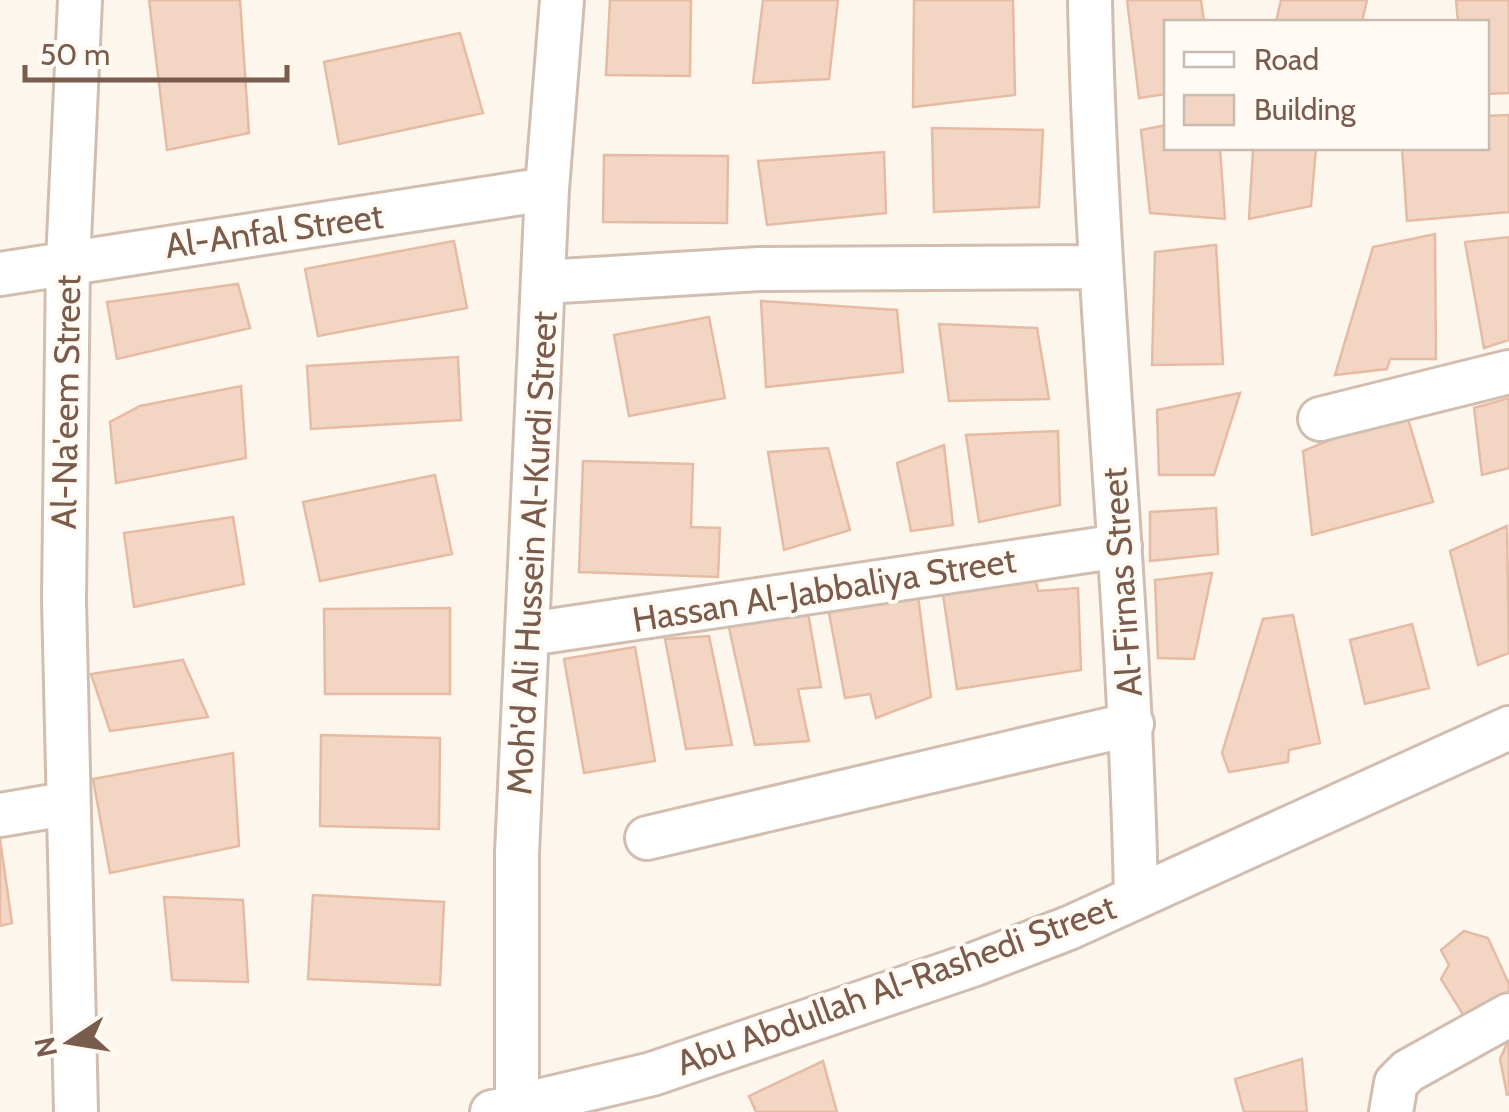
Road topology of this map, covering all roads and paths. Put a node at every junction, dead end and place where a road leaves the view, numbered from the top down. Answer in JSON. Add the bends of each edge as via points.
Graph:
{"nodes":[{"id":1,"x":80,"y":0,"type":"edge"},
{"id":2,"x":562,"y":0,"type":"edge"},
{"id":3,"x":1090,"y":0,"type":"edge"},
{"id":4,"x":547,"y":190,"type":"junction"},
{"id":5,"x":68,"y":262,"type":"junction"},
{"id":6,"x":1100,"y":267,"type":"junction"},
{"id":7,"x":0,"y":274,"type":"edge"},
{"id":8,"x":544,"y":282,"type":"junction"},
{"id":9,"x":1509,"y":372,"type":"edge"},
{"id":10,"x":1320,"y":419,"type":"dead end"},
{"id":11,"x":1120,"y":546,"type":"junction"},
{"id":12,"x":529,"y":634,"type":"junction"},
{"id":13,"x":1132,"y":724,"type":"junction"},
{"id":14,"x":1509,"y":728,"type":"edge"},
{"id":15,"x":65,"y":804,"type":"junction"},
{"id":16,"x":0,"y":815,"type":"edge"},
{"id":17,"x":647,"y":838,"type":"dead end"},
{"id":18,"x":1136,"y":897,"type":"junction"},
{"id":19,"x":1509,"y":1015,"type":"edge"},
{"id":20,"x":505,"y":1110,"type":"edge"},
{"id":21,"x":76,"y":1112,"type":"edge"},
{"id":22,"x":1391,"y":1112,"type":"edge"}],
"edges":[{"from":1,"to":5,"type":"street","name":"Al-Na'eem Street"},
{"from":2,"to":4,"type":"street","name":"Moh'd Ali Hussein Al-Kurdi Street"},
{"from":3,"to":6,"type":"street","name":"Al-Firnas Street"},
{"from":4,"to":5,"type":"street","name":"Al-Anfal Street"},
{"from":4,"to":8,"type":"street","name":"Moh'd Ali Hussein Al-Kurdi Street"},
{"from":5,"to":7,"type":"street","name":"Al-Anfal Street"},
{"from":5,"to":15,"type":"street","name":"Al-Na'eem Street"},
{"from":6,"to":8,"type":"street","via":[[759,269]]},
{"from":6,"to":11,"type":"street","name":"Al-Firnas Street"},
{"from":8,"to":12,"type":"street","name":"Moh'd Ali Hussein Al-Kurdi Street"},
{"from":9,"to":10,"type":"street"},
{"from":11,"to":12,"type":"street","name":"Hassan Al-Jabbaliya Street"},
{"from":11,"to":13,"type":"street","name":"Al-Firnas Street"},
{"from":12,"to":20,"type":"street","name":"Moh'd Ali Hussein Al-Kurdi Street"},
{"from":13,"to":17,"type":"street"},
{"from":13,"to":18,"type":"street","name":"Al-Firnas Street"},
{"from":14,"to":18,"type":"street","name":"Abu Abdullah Al-Rashedi Street"},
{"from":15,"to":16,"type":"street"},
{"from":15,"to":21,"type":"street","name":"Al-Na'eem Street"},
{"from":18,"to":20,"type":"street","name":"Abu Abdullah Al-Rashedi Street","via":[[975,964],[771,1036]]},
{"from":19,"to":22,"type":"street","via":[[1408,1071],[1396,1083]]}]}
